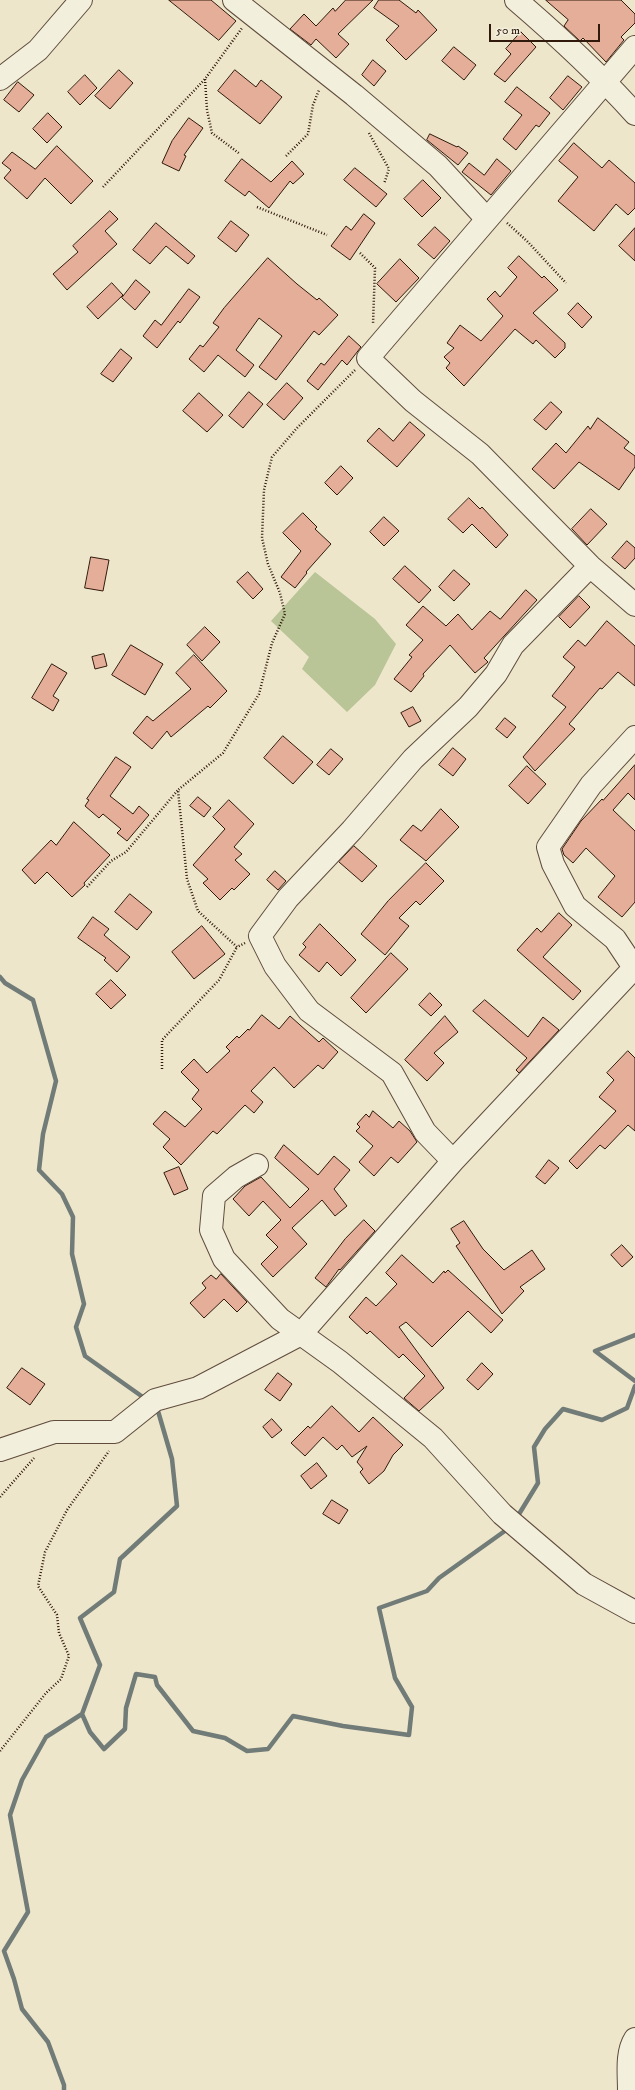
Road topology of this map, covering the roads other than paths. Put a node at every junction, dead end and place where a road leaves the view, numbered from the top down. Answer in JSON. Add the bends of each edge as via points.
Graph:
{"nodes":[{"id":1,"x":81,"y":0,"type":"edge"},
{"id":2,"x":234,"y":0,"type":"edge"},
{"id":3,"x":516,"y":0,"type":"edge"},
{"id":4,"x":635,"y":47,"type":"edge"},
{"id":5,"x":0,"y":79,"type":"edge"},
{"id":6,"x":605,"y":82,"type":"junction"},
{"id":7,"x":635,"y":114,"type":"edge"},
{"id":8,"x":489,"y":214,"type":"junction"},
{"id":9,"x":590,"y":566,"type":"junction"},
{"id":10,"x":635,"y":605,"type":"edge"},
{"id":11,"x":635,"y":737,"type":"edge"},
{"id":12,"x":634,"y":968,"type":"edge"},
{"id":13,"x":452,"y":1161,"type":"junction"},
{"id":14,"x":257,"y":1165,"type":"dead end"},
{"id":15,"x":301,"y":1334,"type":"junction"},
{"id":16,"x":0,"y":1450,"type":"edge"},
{"id":17,"x":635,"y":1612,"type":"edge"},
{"id":18,"x":635,"y":2039,"type":"edge"},
{"id":19,"x":629,"y":2090,"type":"edge"}],
"edges":[{"from":1,"to":5,"type":"street","via":[[38,50]]},
{"from":2,"to":8,"type":"street","via":[[438,166]]},
{"from":3,"to":6,"type":"street","via":[[555,33]]},
{"from":4,"to":6,"type":"street"},
{"from":6,"to":7,"type":"street"},
{"from":6,"to":8,"type":"street"},
{"from":8,"to":9,"type":"street","via":[[452,261],[370,355],[413,401],[480,454]]},
{"from":9,"to":10,"type":"street"},
{"from":9,"to":13,"type":"street","via":[[513,645],[496,674],[468,707],[413,759],[352,830],[288,898],[260,936],[274,966],[309,1011],[392,1073],[425,1132]]},
{"from":11,"to":12,"type":"street","via":[[591,785],[548,847],[553,864],[575,906],[615,939]]},
{"from":12,"to":13,"type":"street"},
{"from":13,"to":15,"type":"street"},
{"from":14,"to":15,"type":"street","via":[[236,1177],[214,1196],[212,1230],[224,1259],[280,1319]]},
{"from":15,"to":16,"type":"street","via":[[198,1388],[148,1405],[115,1432],[54,1432]]},
{"from":15,"to":17,"type":"street","via":[[340,1362],[433,1438],[502,1514],[584,1584]]},
{"from":18,"to":19,"type":"street","via":[[629,2060]]}]}
